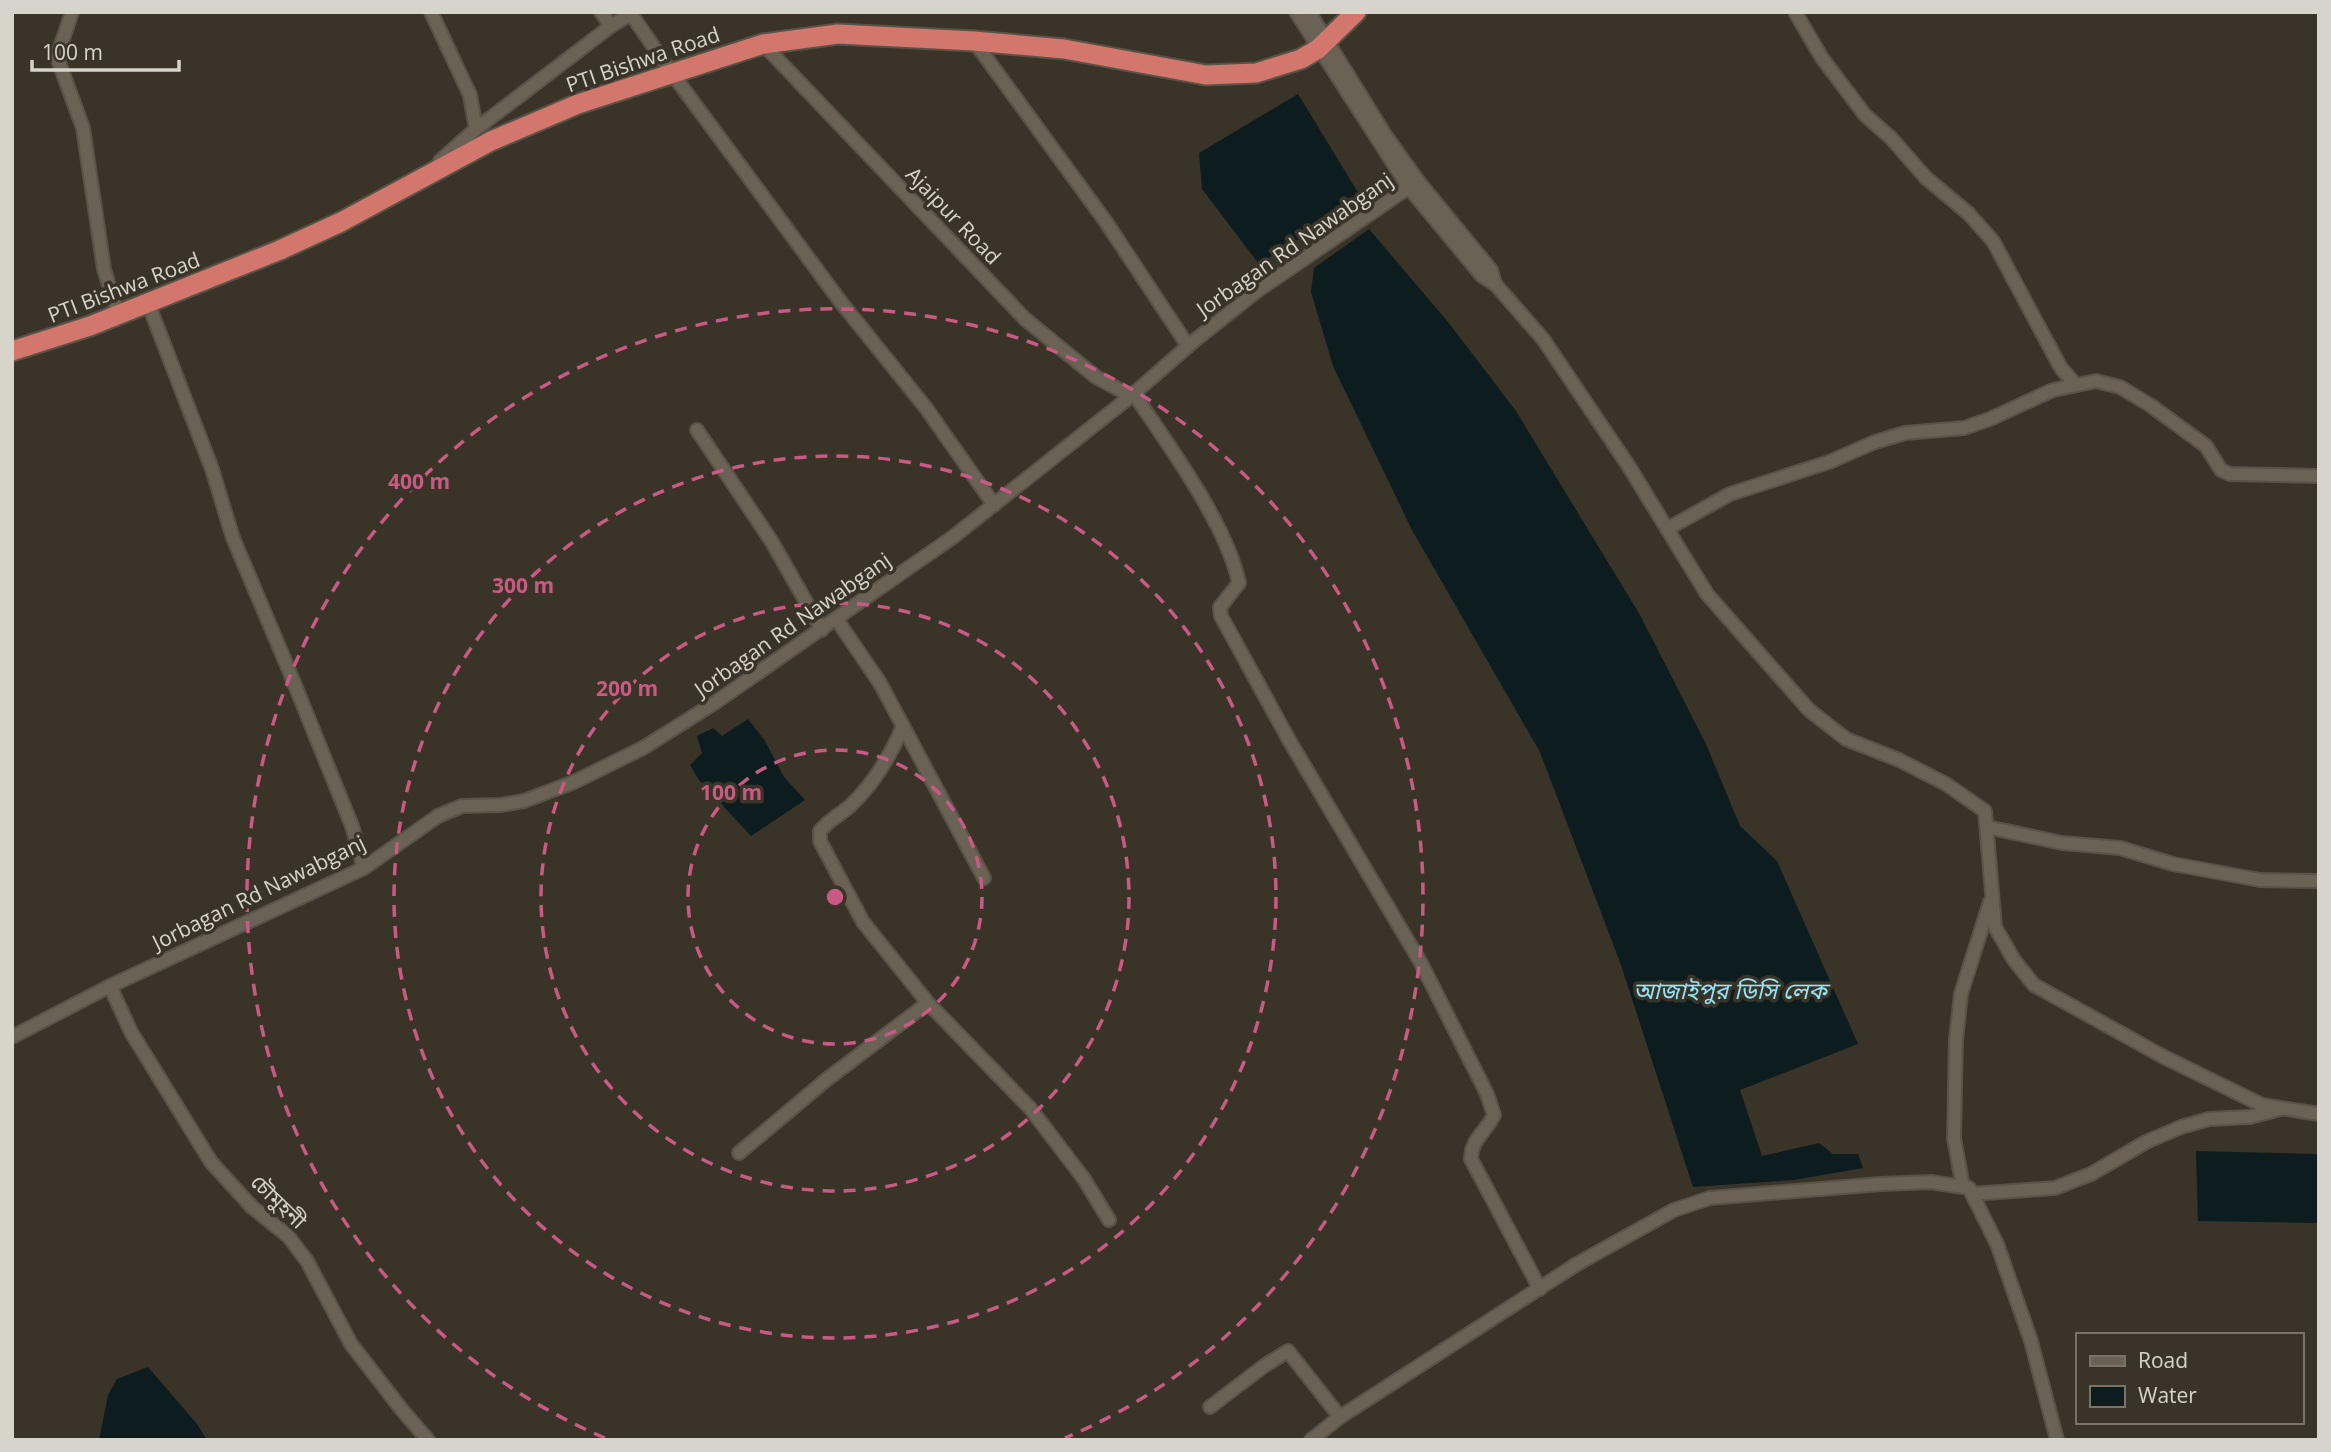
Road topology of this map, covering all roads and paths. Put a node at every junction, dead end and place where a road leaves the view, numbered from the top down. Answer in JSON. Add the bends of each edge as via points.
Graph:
{"nodes":[{"id":1,"x":72,"y":12,"type":"edge"},
{"id":2,"x":430,"y":12,"type":"edge"},
{"id":3,"x":601,"y":12,"type":"edge"},
{"id":4,"x":1296,"y":12,"type":"edge"},
{"id":5,"x":1309,"y":12,"type":"edge"},
{"id":6,"x":1356,"y":12,"type":"edge"},
{"id":7,"x":1795,"y":12,"type":"edge"},
{"id":8,"x":633,"y":13,"type":"edge"},
{"id":9,"x":611,"y":26,"type":"junction"},
{"id":10,"x":974,"y":41,"type":"junction"},
{"id":11,"x":763,"y":44,"type":"junction"},
{"id":12,"x":1322,"y":45,"type":"junction"},
{"id":13,"x":671,"y":72,"type":"junction"},
{"id":14,"x":476,"y":129,"type":"junction"},
{"id":15,"x":432,"y":173,"type":"junction"},
{"id":16,"x":1414,"y":185,"type":"junction"},
{"id":17,"x":148,"y":303,"type":"junction"},
{"id":18,"x":118,"y":315,"type":"junction"},
{"id":19,"x":1188,"y":346,"type":"junction"},
{"id":20,"x":12,"y":351,"type":"edge"},
{"id":21,"x":2076,"y":384,"type":"junction"},
{"id":22,"x":1133,"y":395,"type":"junction"},
{"id":23,"x":697,"y":430,"type":"dead end"},
{"id":24,"x":2319,"y":476,"type":"edge"},
{"id":25,"x":995,"y":505,"type":"junction"},
{"id":26,"x":1667,"y":528,"type":"junction"},
{"id":27,"x":837,"y":620,"type":"junction"},
{"id":28,"x":822,"y":630,"type":"junction"},
{"id":29,"x":903,"y":726,"type":"junction"},
{"id":30,"x":1987,"y":827,"type":"junction"},
{"id":31,"x":364,"y":868,"type":"junction"},
{"id":32,"x":984,"y":878,"type":"dead end"},
{"id":33,"x":2319,"y":881,"type":"edge"},
{"id":34,"x":1993,"y":893,"type":"junction"},
{"id":35,"x":110,"y":986,"type":"junction"},
{"id":36,"x":928,"y":1003,"type":"junction"},
{"id":37,"x":12,"y":1037,"type":"edge"},
{"id":38,"x":2283,"y":1108,"type":"junction"},
{"id":39,"x":2319,"y":1114,"type":"edge"},
{"id":40,"x":739,"y":1153,"type":"dead end"},
{"id":41,"x":1968,"y":1191,"type":"junction"},
{"id":42,"x":1109,"y":1220,"type":"dead end"},
{"id":43,"x":1540,"y":1289,"type":"junction"},
{"id":44,"x":1210,"y":1406,"type":"dead end"},
{"id":45,"x":1340,"y":1417,"type":"junction"},
{"id":46,"x":428,"y":1440,"type":"edge"},
{"id":47,"x":1311,"y":1440,"type":"edge"},
{"id":48,"x":2057,"y":1440,"type":"edge"}],
"edges":[{"from":1,"to":18,"type":"street","via":[[57,57],[83,128],[104,269]]},
{"from":2,"to":14,"type":"street","via":[[470,95]]},
{"from":3,"to":9,"type":"street"},
{"from":4,"to":12,"type":"street"},
{"from":5,"to":12,"type":"street"},
{"from":6,"to":12,"type":"highway","name":"PTI Bishwa Road"},
{"from":7,"to":21,"type":"street","via":[[1822,58],[1865,115],[1993,241],[2061,368]]},
{"from":8,"to":9,"type":"street"},
{"from":8,"to":13,"type":"street"},
{"from":9,"to":14,"type":"street"},
{"from":10,"to":11,"type":"highway","name":"PTI Bishwa Road","via":[[838,34]]},
{"from":10,"to":12,"type":"highway","name":"PTI Bishwa Road","via":[[1064,49],[1206,75],[1256,73],[1301,60]]},
{"from":10,"to":19,"type":"street"},
{"from":11,"to":13,"type":"highway","name":"PTI Bishwa Road"},
{"from":11,"to":22,"type":"street","name":"Ajaipur Road","via":[[1025,320],[1096,377]]},
{"from":12,"to":16,"type":"street"},
{"from":13,"to":15,"type":"highway","name":"PTI Bishwa Road","via":[[504,135]]},
{"from":13,"to":25,"type":"street"},
{"from":14,"to":15,"type":"street"},
{"from":15,"to":17,"type":"highway","name":"PTI Bishwa Road","via":[[341,222]]},
{"from":16,"to":19,"type":"street","name":"Jorbagan Rd Nawabganj","via":[[1257,292]]},
{"from":16,"to":26,"type":"street","via":[[1482,276],[1495,284],[1543,339]]},
{"from":17,"to":18,"type":"highway","name":"PTI Bishwa Road"},
{"from":17,"to":31,"type":"street","via":[[212,469],[233,538],[352,826]]},
{"from":18,"to":20,"type":"highway","name":"PTI Bishwa Road"},
{"from":19,"to":22,"type":"street","name":"Jorbagan Rd Nawabganj"},
{"from":21,"to":24,"type":"street","via":[[2096,381],[2120,387],[2206,446],[2221,470],[2230,474]]},
{"from":21,"to":26,"type":"street","via":[[1964,428],[1905,433],[1875,442],[1730,495]]},
{"from":22,"to":25,"type":"street","name":"Jorbagan Rd Nawabganj"},
{"from":22,"to":43,"type":"street","via":[[1218,528],[1237,574],[1239,583],[1220,607],[1221,616],[1421,962],[1487,1094],[1494,1115],[1471,1147],[1471,1159]]},
{"from":23,"to":28,"type":"street","via":[[772,542]]},
{"from":25,"to":27,"type":"street","name":"Jorbagan Rd Nawabganj"},
{"from":26,"to":30,"type":"street","via":[[1707,594],[1809,710],[1846,739],[1946,784],[1985,811]]},
{"from":27,"to":28,"type":"street","name":"Jorbagan Rd Nawabganj"},
{"from":27,"to":29,"type":"street"},
{"from":28,"to":31,"type":"street","name":"Jorbagan Rd Nawabganj","via":[[643,748],[524,801],[462,806],[438,816]]},
{"from":29,"to":32,"type":"street"},
{"from":29,"to":36,"type":"street","via":[[876,778],[823,827],[820,841],[863,922]]},
{"from":30,"to":33,"type":"street","via":[[2062,843],[2120,848],[2173,864],[2260,880]]},
{"from":30,"to":34,"type":"street"},
{"from":31,"to":35,"type":"street","name":"Jorbagan Rd Nawabganj"},
{"from":34,"to":38,"type":"street","via":[[1996,927],[2034,985],[2162,1056],[2262,1105]]},
{"from":34,"to":41,"type":"street","via":[[1961,994],[1956,1039],[1954,1138]]},
{"from":35,"to":37,"type":"street","name":"Jorbagan Rd Nawabganj"},
{"from":35,"to":46,"type":"street","name":"চৌমুহনী","via":[[131,1032],[211,1162],[252,1207],[288,1236],[307,1261],[351,1344]]},
{"from":36,"to":40,"type":"street"},
{"from":36,"to":42,"type":"street","via":[[1030,1108]]},
{"from":38,"to":39,"type":"street"},
{"from":38,"to":41,"type":"street","via":[[2181,1127],[2055,1188]]},
{"from":41,"to":43,"type":"street","via":[[1931,1182],[1710,1198],[1674,1210]]},
{"from":41,"to":48,"type":"street","via":[[1997,1244],[2031,1340]]},
{"from":43,"to":45,"type":"street"},
{"from":44,"to":45,"type":"street","via":[[1288,1352]]},
{"from":45,"to":47,"type":"street"}]}
